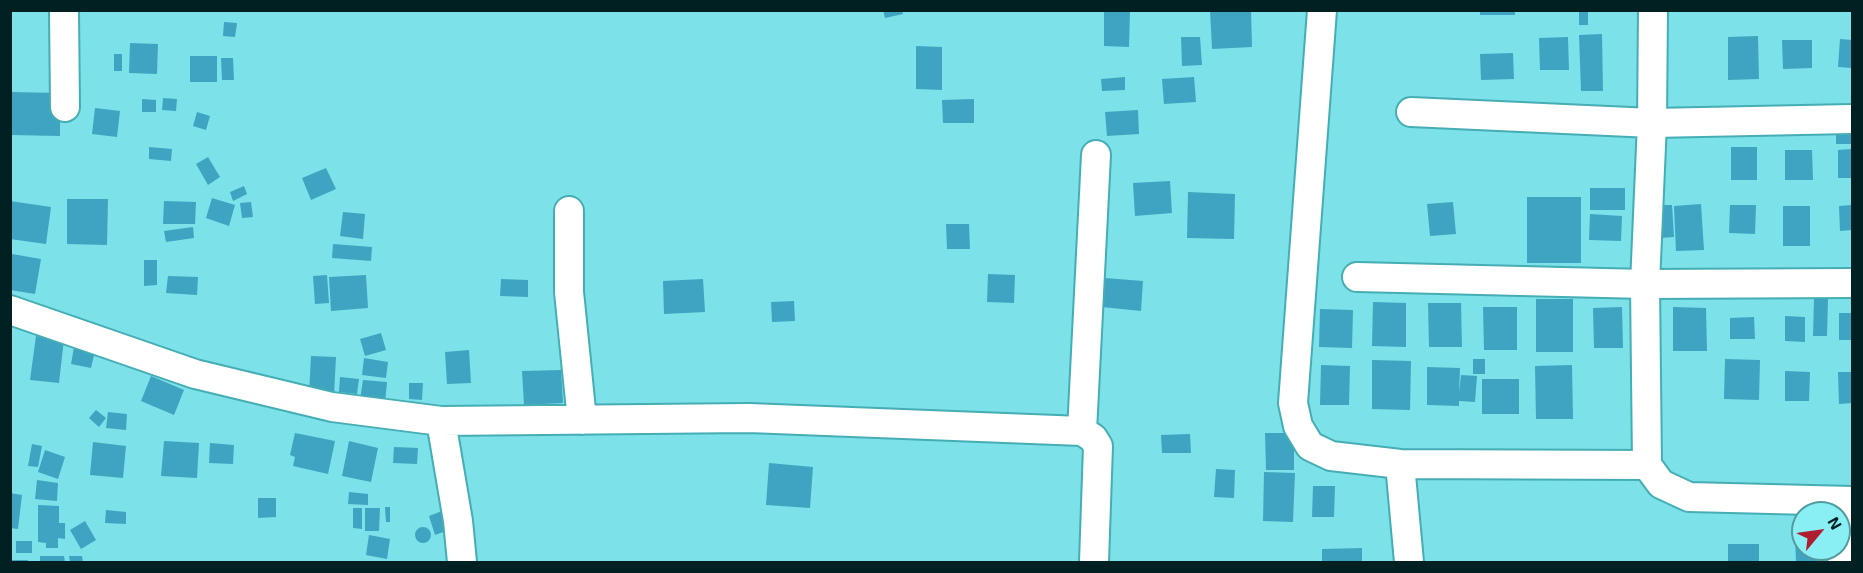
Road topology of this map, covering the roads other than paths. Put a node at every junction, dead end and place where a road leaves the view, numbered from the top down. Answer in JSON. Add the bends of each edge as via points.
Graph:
{"nodes":[{"id":1,"x":64,"y":10,"type":"edge"},
{"id":2,"x":1322,"y":10,"type":"edge"},
{"id":3,"x":1653,"y":10,"type":"edge"},
{"id":4,"x":65,"y":107,"type":"dead end"},
{"id":5,"x":1411,"y":112,"type":"dead end"},
{"id":6,"x":1852,"y":119,"type":"edge"},
{"id":7,"x":1652,"y":123,"type":"junction"},
{"id":8,"x":1096,"y":155,"type":"dead end"},
{"id":9,"x":569,"y":211,"type":"dead end"},
{"id":10,"x":1357,"y":277,"type":"dead end"},
{"id":11,"x":1852,"y":283,"type":"edge"},
{"id":12,"x":1645,"y":284,"type":"junction"},
{"id":13,"x":10,"y":310,"type":"edge"},
{"id":14,"x":582,"y":420,"type":"junction"},
{"id":15,"x":441,"y":421,"type":"junction"},
{"id":16,"x":1082,"y":431,"type":"junction"},
{"id":17,"x":1400,"y":464,"type":"junction"},
{"id":18,"x":1647,"y":465,"type":"junction"},
{"id":19,"x":1852,"y":501,"type":"edge"},
{"id":20,"x":462,"y":562,"type":"edge"},
{"id":21,"x":1094,"y":562,"type":"edge"},
{"id":22,"x":1409,"y":562,"type":"edge"},
{"id":23,"x":1842,"y":562,"type":"edge"}],
"edges":[{"from":1,"to":4,"type":"street"},
{"from":2,"to":17,"type":"street","via":[[1293,403],[1298,426],[1310,446],[1319,452]]},
{"from":3,"to":7,"type":"street"},
{"from":5,"to":7,"type":"street"},
{"from":6,"to":7,"type":"street"},
{"from":7,"to":12,"type":"street"},
{"from":8,"to":16,"type":"street"},
{"from":9,"to":14,"type":"street","via":[[569,292]]},
{"from":10,"to":12,"type":"street"},
{"from":11,"to":12,"type":"street"},
{"from":12,"to":18,"type":"street"},
{"from":13,"to":15,"type":"street","via":[[195,374],[332,406]]},
{"from":14,"to":15,"type":"street"},
{"from":14,"to":16,"type":"street","via":[[749,418]]},
{"from":15,"to":20,"type":"street"},
{"from":16,"to":21,"type":"street","via":[[1098,446]]},
{"from":17,"to":18,"type":"street"},
{"from":17,"to":22,"type":"street"},
{"from":18,"to":19,"type":"street","via":[[1661,484],[1689,497]]},
{"from":19,"to":23,"type":"street"}]}
